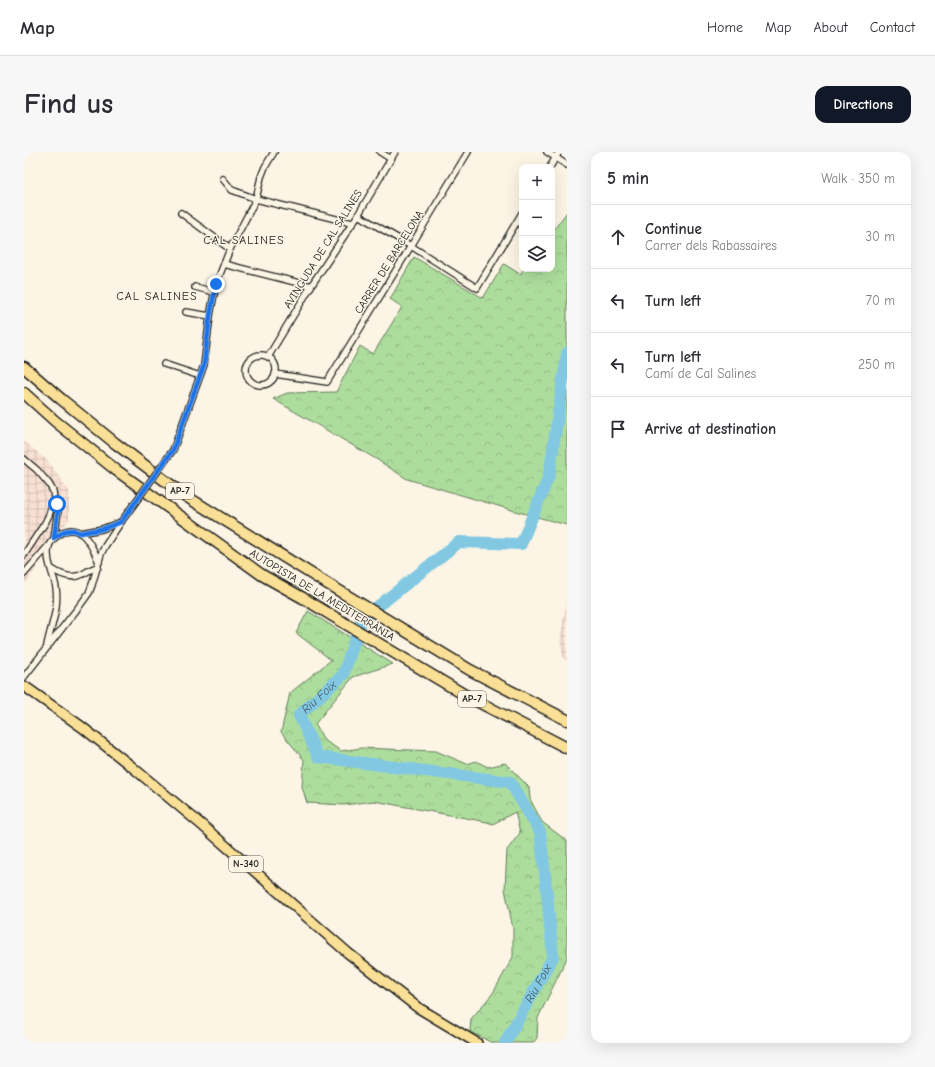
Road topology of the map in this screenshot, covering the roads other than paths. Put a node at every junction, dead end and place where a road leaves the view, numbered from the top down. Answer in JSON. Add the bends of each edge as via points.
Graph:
{"nodes":[{"id":1,"x":274,"y":152,"type":"edge"},
{"id":2,"x":380,"y":152,"type":"edge"},
{"id":3,"x":395,"y":152,"type":"edge"},
{"id":4,"x":468,"y":152,"type":"edge"},
{"id":5,"x":547,"y":152,"type":"edge"},
{"id":6,"x":557,"y":155,"type":"edge"},
{"id":7,"x":391,"y":159,"type":"junction"},
{"id":8,"x":552,"y":164,"type":"edge"},
{"id":9,"x":567,"y":165,"type":"edge"},
{"id":10,"x":223,"y":179,"type":"dead end"},
{"id":11,"x":256,"y":199,"type":"junction"},
{"id":12,"x":181,"y":213,"type":"dead end"},
{"id":13,"x":358,"y":215,"type":"junction"},
{"id":14,"x":519,"y":218,"type":"edge"},
{"id":15,"x":352,"y":223,"type":"junction"},
{"id":16,"x":411,"y":246,"type":"junction"},
{"id":17,"x":230,"y":249,"type":"junction"},
{"id":18,"x":224,"y":264,"type":"junction"},
{"id":19,"x":311,"y":286,"type":"junction"},
{"id":20,"x":195,"y":287,"type":"dead end"},
{"id":21,"x":214,"y":292,"type":"junction"},
{"id":22,"x":186,"y":312,"type":"dead end"},
{"id":23,"x":210,"y":316,"type":"junction"},
{"id":24,"x":268,"y":357,"type":"junction"},
{"id":25,"x":164,"y":364,"type":"dead end"},
{"id":26,"x":24,"y":367,"type":"edge"},
{"id":27,"x":275,"y":374,"type":"junction"},
{"id":28,"x":200,"y":376,"type":"junction"},
{"id":29,"x":24,"y":393,"type":"edge"},
{"id":30,"x":24,"y":459,"type":"edge"},
{"id":31,"x":54,"y":499,"type":"junction"},
{"id":32,"x":121,"y":522,"type":"junction"},
{"id":33,"x":80,"y":533,"type":"junction"},
{"id":34,"x":54,"y":538,"type":"junction"},
{"id":35,"x":50,"y":545,"type":"junction"},
{"id":36,"x":24,"y":555,"type":"edge"},
{"id":37,"x":98,"y":564,"type":"junction"},
{"id":38,"x":52,"y":569,"type":"junction"},
{"id":39,"x":24,"y":574,"type":"edge"},
{"id":40,"x":47,"y":648,"type":"junction"},
{"id":41,"x":24,"y":677,"type":"edge"},
{"id":42,"x":24,"y":686,"type":"edge"},
{"id":43,"x":567,"y":720,"type":"edge"},
{"id":44,"x":567,"y":748,"type":"edge"},
{"id":45,"x":474,"y":1041,"type":"edge"}],
"edges":[{"from":1,"to":11,"type":"street","via":[[261,177]]},
{"from":2,"to":7,"type":"street"},
{"from":3,"to":7,"type":"street","name":"AVINGUDA DE CAL SALINES"},
{"from":4,"to":16,"type":"street","name":"CARRER DE BARCELONA"},
{"from":5,"to":6,"type":"street"},
{"from":6,"to":8,"type":"street"},
{"from":6,"to":9,"type":"street"},
{"from":7,"to":13,"type":"street","name":"AVINGUDA DE CAL SALINES"},
{"from":10,"to":11,"type":"street","via":[[232,190]]},
{"from":11,"to":15,"type":"street"},
{"from":11,"to":17,"type":"street"},
{"from":12,"to":17,"type":"street"},
{"from":13,"to":15,"type":"street","name":"AVINGUDA DE CAL SALINES"},
{"from":13,"to":16,"type":"street"},
{"from":14,"to":16,"type":"street","via":[[477,288]]},
{"from":15,"to":19,"type":"street","name":"AVINGUDA DE CAL SALINES"},
{"from":16,"to":27,"type":"street","name":"CARRER DE BARCELONA","via":[[327,382]]},
{"from":17,"to":18,"type":"street"},
{"from":18,"to":19,"type":"street"},
{"from":18,"to":21,"type":"street"},
{"from":19,"to":24,"type":"street","name":"AVINGUDA DE CAL SALINES"},
{"from":20,"to":21,"type":"street"},
{"from":21,"to":23,"type":"street"},
{"from":22,"to":23,"type":"street"},
{"from":23,"to":28,"type":"street","via":[[206,353]]},
{"from":24,"to":27,"type":"street","via":[[276,368]]},
{"from":24,"to":27,"type":"street","via":[[262,355],[251,358],[245,368],[248,380],[260,386],[267,384]]},
{"from":25,"to":28,"type":"street"},
{"from":26,"to":43,"type":"highway","name":"AUTOPISTA DE LA MEDITERRÀNIA","number":"AP-7","via":[[109,439],[184,495],[470,670]]},
{"from":28,"to":32,"type":"street","bridge":true,"via":[[173,450]]},
{"from":29,"to":44,"type":"highway","name":"AUTOPISTA DE LA MEDITERRÀNIA","number":"AP-7","via":[[55,421],[150,495],[262,575],[465,695]]},
{"from":30,"to":31,"type":"street","via":[[49,484]]},
{"from":31,"to":34,"type":"street","via":[[58,511]]},
{"from":31,"to":36,"type":"street","via":[[45,523]]},
{"from":32,"to":33,"type":"street"},
{"from":32,"to":37,"type":"street","via":[[105,546]]},
{"from":33,"to":34,"type":"street","via":[[73,530],[65,531]]},
{"from":33,"to":37,"type":"street","via":[[87,538]]},
{"from":34,"to":35,"type":"street"},
{"from":35,"to":38,"type":"street","via":[[48,554]]},
{"from":35,"to":39,"type":"street"},
{"from":37,"to":38,"type":"street","via":[[77,576],[60,574]]},
{"from":37,"to":40,"type":"street","via":[[88,593]]},
{"from":38,"to":40,"type":"street","via":[[56,588],[56,608]]},
{"from":40,"to":41,"type":"street"},
{"from":42,"to":45,"type":"highway","number":"N-340","via":[[131,766],[348,954],[417,1007]]}]}
